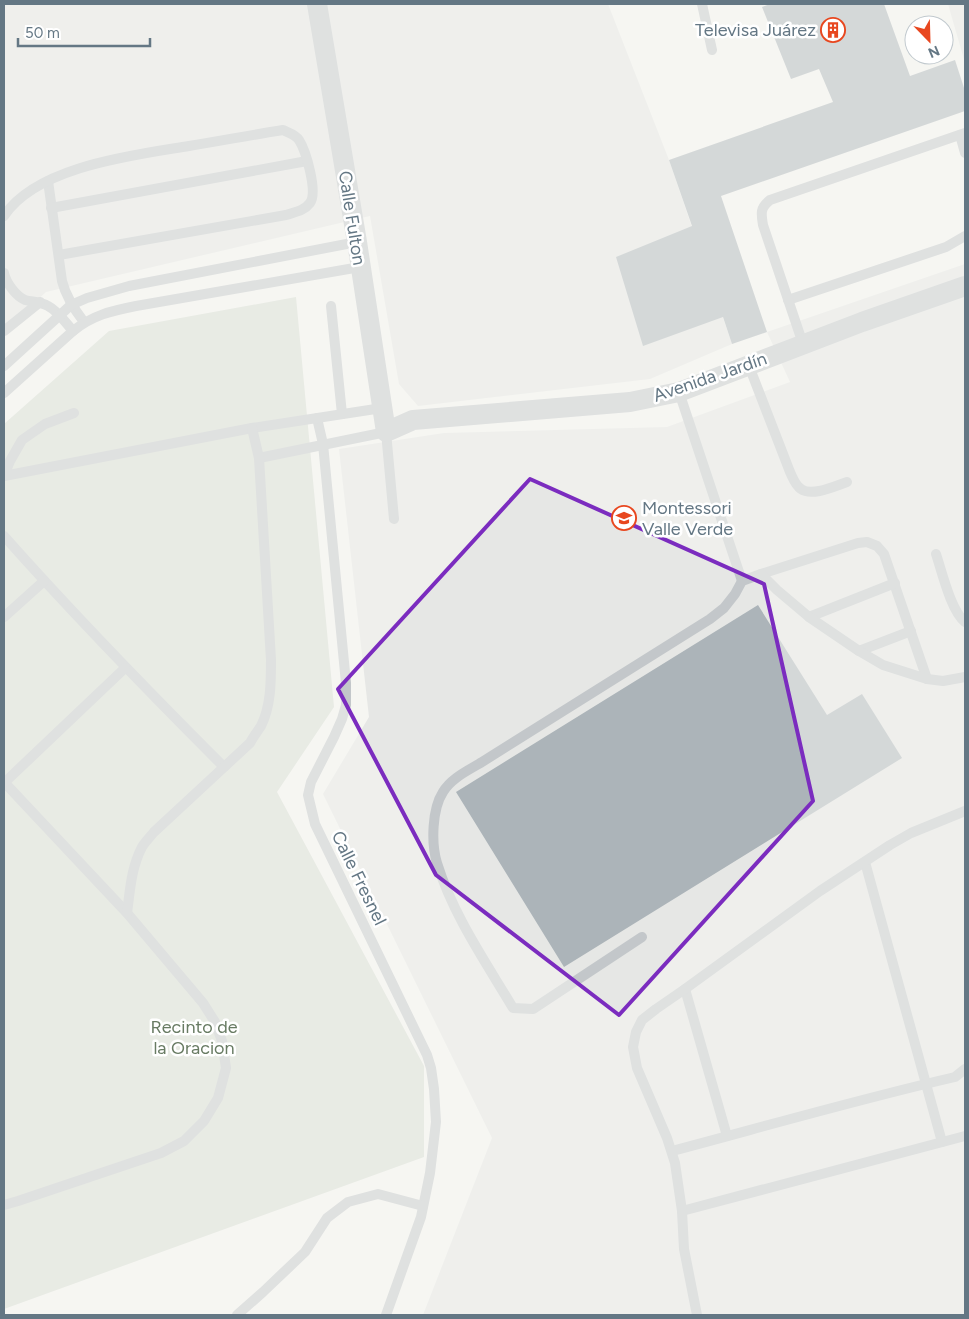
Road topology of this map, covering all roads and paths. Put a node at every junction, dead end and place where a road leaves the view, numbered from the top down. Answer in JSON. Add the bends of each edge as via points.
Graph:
{"nodes":[{"id":1,"x":317,"y":4,"type":"edge"},
{"id":2,"x":702,"y":4,"type":"edge"},
{"id":3,"x":712,"y":50,"type":"dead end"},
{"id":4,"x":963,"y":134,"type":"edge"},
{"id":5,"x":965,"y":153,"type":"edge"},
{"id":6,"x":307,"y":161,"type":"junction"},
{"id":7,"x":48,"y":181,"type":"junction"},
{"id":8,"x":51,"y":208,"type":"junction"},
{"id":9,"x":4,"y":216,"type":"edge"},
{"id":10,"x":965,"y":236,"type":"edge"},
{"id":11,"x":357,"y":242,"type":"junction"},
{"id":12,"x":59,"y":255,"type":"junction"},
{"id":13,"x":360,"y":267,"type":"junction"},
{"id":14,"x":4,"y":273,"type":"edge"},
{"id":15,"x":965,"y":286,"type":"edge"},
{"id":16,"x":788,"y":300,"type":"junction"},
{"id":17,"x":40,"y":302,"type":"junction"},
{"id":18,"x":71,"y":305,"type":"junction"},
{"id":19,"x":330,"y":306,"type":"dead end"},
{"id":20,"x":59,"y":315,"type":"junction"},
{"id":21,"x":84,"y":322,"type":"junction"},
{"id":22,"x":4,"y":330,"type":"edge"},
{"id":23,"x":73,"y":331,"type":"junction"},
{"id":24,"x":804,"y":344,"type":"junction"},
{"id":25,"x":4,"y":366,"type":"edge"},
{"id":26,"x":749,"y":366,"type":"junction"},
{"id":27,"x":679,"y":392,"type":"junction"},
{"id":28,"x":4,"y":393,"type":"edge"},
{"id":29,"x":382,"y":408,"type":"junction"},
{"id":30,"x":74,"y":413,"type":"dead end"},
{"id":31,"x":342,"y":414,"type":"junction"},
{"id":32,"x":317,"y":418,"type":"junction"},
{"id":33,"x":413,"y":420,"type":"junction"},
{"id":34,"x":252,"y":428,"type":"junction"},
{"id":35,"x":386,"y":432,"type":"junction"},
{"id":36,"x":323,"y":444,"type":"junction"},
{"id":37,"x":259,"y":458,"type":"junction"},
{"id":38,"x":847,"y":482,"type":"dead end"},
{"id":39,"x":394,"y":519,"type":"dead end"},
{"id":40,"x":4,"y":536,"type":"edge"},
{"id":41,"x":936,"y":554,"type":"dead end"},
{"id":42,"x":761,"y":574,"type":"junction"},
{"id":43,"x":742,"y":581,"type":"junction"},
{"id":44,"x":44,"y":582,"type":"junction"},
{"id":45,"x":895,"y":582,"type":"junction"},
{"id":46,"x":4,"y":617,"type":"edge"},
{"id":47,"x":809,"y":617,"type":"junction"},
{"id":48,"x":965,"y":622,"type":"edge"},
{"id":49,"x":911,"y":631,"type":"junction"},
{"id":50,"x":859,"y":651,"type":"junction"},
{"id":51,"x":126,"y":668,"type":"junction"},
{"id":52,"x":965,"y":677,"type":"edge"},
{"id":53,"x":927,"y":679,"type":"junction"},
{"id":54,"x":224,"y":767,"type":"junction"},
{"id":55,"x":4,"y":783,"type":"edge"},
{"id":56,"x":965,"y":811,"type":"edge"},
{"id":57,"x":865,"y":862,"type":"junction"},
{"id":58,"x":127,"y":913,"type":"junction"},
{"id":59,"x":642,"y":937,"type":"dead end"},
{"id":60,"x":685,"y":989,"type":"junction"},
{"id":61,"x":965,"y":1068,"type":"edge"},
{"id":62,"x":925,"y":1083,"type":"junction"},
{"id":63,"x":727,"y":1136,"type":"junction"},
{"id":64,"x":965,"y":1136,"type":"edge"},
{"id":65,"x":942,"y":1142,"type":"junction"},
{"id":66,"x":672,"y":1151,"type":"junction"},
{"id":67,"x":4,"y":1205,"type":"edge"},
{"id":68,"x":423,"y":1206,"type":"junction"},
{"id":69,"x":682,"y":1211,"type":"junction"},
{"id":70,"x":237,"y":1315,"type":"edge"},
{"id":71,"x":386,"y":1315,"type":"edge"},
{"id":72,"x":697,"y":1315,"type":"edge"}],
"edges":[{"from":1,"to":11,"type":"street","name":"Calle Fulton"},
{"from":2,"to":3,"type":"lane"},
{"from":4,"to":5,"type":"lane"},
{"from":4,"to":16,"type":"lane","via":[[770,200],[763,206],[763,225]]},
{"from":6,"to":7,"type":"lane","via":[[299,140],[283,130],[111,159]]},
{"from":6,"to":8,"type":"lane"},
{"from":6,"to":12,"type":"lane","via":[[313,191],[311,202],[302,211]]},
{"from":7,"to":8,"type":"lane"},
{"from":7,"to":9,"type":"lane","via":[[31,190]]},
{"from":8,"to":12,"type":"lane"},
{"from":10,"to":16,"type":"lane","via":[[946,247]]},
{"from":11,"to":13,"type":"street","name":"Calle Fulton"},
{"from":11,"to":18,"type":"lane","via":[[129,286]]},
{"from":12,"to":18,"type":"lane","via":[[62,281]]},
{"from":13,"to":21,"type":"lane","via":[[113,310]]},
{"from":13,"to":29,"type":"street","name":"Calle Fulton"},
{"from":14,"to":17,"type":"lane","via":[[19,296]]},
{"from":15,"to":24,"type":"street","name":"Avenida Jardín"},
{"from":16,"to":24,"type":"lane"},
{"from":17,"to":20,"type":"lane"},
{"from":17,"to":22,"type":"lane"},
{"from":18,"to":20,"type":"lane"},
{"from":18,"to":21,"type":"lane"},
{"from":19,"to":31,"type":"lane"},
{"from":20,"to":23,"type":"lane"},
{"from":20,"to":25,"type":"lane"},
{"from":21,"to":23,"type":"lane"},
{"from":23,"to":28,"type":"lane"},
{"from":24,"to":26,"type":"street","name":"Avenida Jardín"},
{"from":26,"to":27,"type":"street","name":"Avenida Jardín"},
{"from":26,"to":38,"type":"lane","via":[[797,485],[802,490],[816,492]]},
{"from":27,"to":33,"type":"street","name":"Avenida Jardín","via":[[630,402]]},
{"from":27,"to":43,"type":"lane"},
{"from":29,"to":31,"type":"lane"},
{"from":29,"to":33,"type":"street","name":"Avenida Jardín"},
{"from":29,"to":35,"type":"street","name":"Calle Fulton"},
{"from":30,"to":34,"type":"lane","via":[[44,424],[22,440],[4,476]]},
{"from":31,"to":32,"type":"lane"},
{"from":32,"to":34,"type":"lane"},
{"from":32,"to":36,"type":"lane","name":"Calle Fresnel"},
{"from":33,"to":35,"type":"street","name":"Avenida Jardín"},
{"from":34,"to":37,"type":"lane"},
{"from":35,"to":36,"type":"lane"},
{"from":35,"to":39,"type":"lane"},
{"from":36,"to":37,"type":"lane"},
{"from":36,"to":68,"type":"lane","name":"Calle Fresnel","via":[[346,705],[308,795],[315,824],[429,1062],[436,1122]]},
{"from":37,"to":54,"type":"lane","via":[[271,683],[261,726],[250,743]]},
{"from":40,"to":44,"type":"lane"},
{"from":41,"to":48,"type":"lane","via":[[952,600]]},
{"from":42,"to":43,"type":"lane"},
{"from":42,"to":45,"type":"lane","via":[[867,542],[878,546],[884,554]]},
{"from":42,"to":47,"type":"lane"},
{"from":43,"to":59,"type":"lane","via":[[724,608],[710,619],[455,779],[443,791],[437,806],[434,821],[436,861],[461,920],[512,1008],[533,1009]]},
{"from":44,"to":46,"type":"lane"},
{"from":44,"to":51,"type":"lane"},
{"from":45,"to":47,"type":"lane"},
{"from":45,"to":49,"type":"lane"},
{"from":47,"to":50,"type":"lane"},
{"from":49,"to":50,"type":"lane"},
{"from":49,"to":53,"type":"lane"},
{"from":50,"to":53,"type":"lane","via":[[883,665]]},
{"from":51,"to":54,"type":"lane"},
{"from":51,"to":55,"type":"lane"},
{"from":52,"to":53,"type":"lane","via":[[943,681]]},
{"from":54,"to":58,"type":"lane","via":[[142,846],[135,861]]},
{"from":55,"to":58,"type":"lane"},
{"from":56,"to":57,"type":"lane","via":[[911,833]]},
{"from":57,"to":60,"type":"lane"},
{"from":57,"to":62,"type":"lane"},
{"from":58,"to":67,"type":"lane","via":[[203,1003],[215,1022],[226,1068],[218,1098],[204,1121],[184,1141],[160,1153]]},
{"from":60,"to":63,"type":"lane"},
{"from":60,"to":66,"type":"lane","via":[[642,1020],[633,1046],[637,1068]]},
{"from":61,"to":62,"type":"lane","via":[[955,1077]]},
{"from":62,"to":63,"type":"lane"},
{"from":62,"to":65,"type":"lane"},
{"from":63,"to":66,"type":"lane"},
{"from":64,"to":65,"type":"lane"},
{"from":65,"to":69,"type":"lane"},
{"from":66,"to":69,"type":"lane"},
{"from":68,"to":70,"type":"lane","via":[[378,1194],[348,1202],[327,1218],[304,1252]]},
{"from":68,"to":71,"type":"lane","name":"Calle Fresnel"},
{"from":69,"to":72,"type":"lane","via":[[684,1248]]}]}
